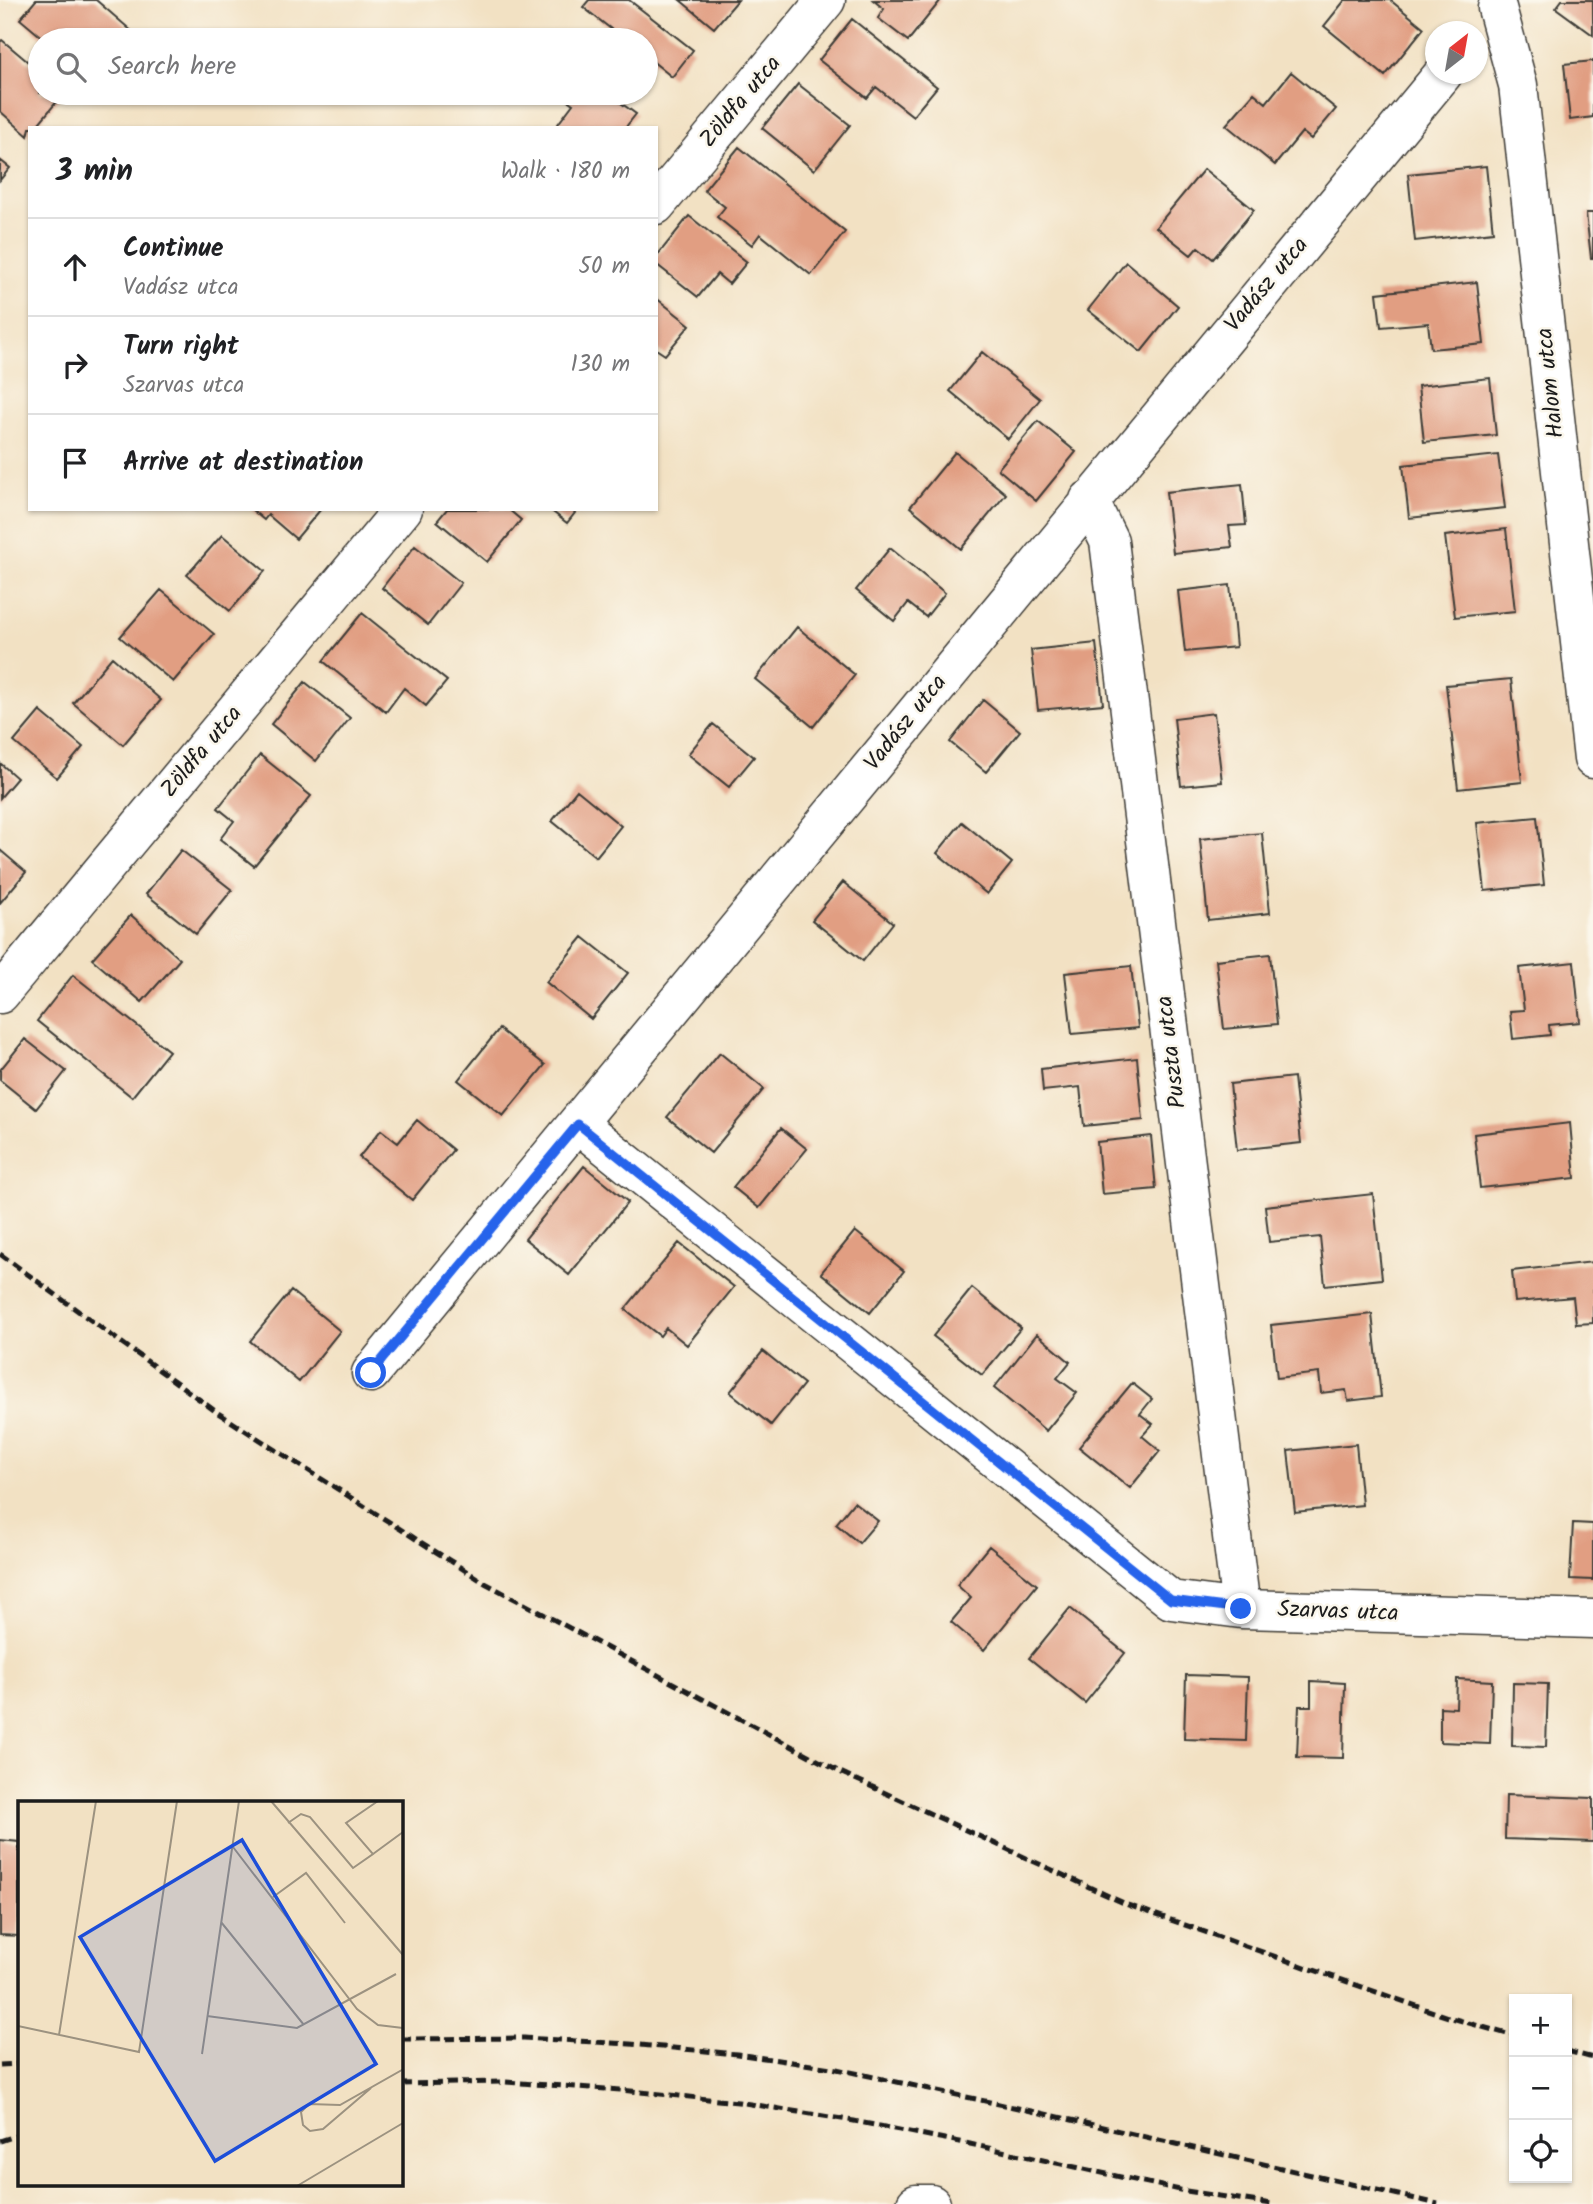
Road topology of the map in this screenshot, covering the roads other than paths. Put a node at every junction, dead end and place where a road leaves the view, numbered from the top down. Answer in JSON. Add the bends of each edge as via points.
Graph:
{"nodes":[{"id":1,"x":826,"y":0,"type":"edge"},
{"id":2,"x":1492,"y":13,"type":"edge"},
{"id":3,"x":1435,"y":84,"type":"edge"},
{"id":4,"x":658,"y":203,"type":"edge"},
{"id":5,"x":1089,"y":500,"type":"junction"},
{"id":6,"x":401,"y":511,"type":"edge"},
{"id":7,"x":1581,"y":546,"type":"edge"},
{"id":8,"x":1593,"y":760,"type":"edge"},
{"id":9,"x":0,"y":994,"type":"edge"},
{"id":10,"x":578,"y":1124,"type":"junction"},
{"id":11,"x":371,"y":1373,"type":"dead end"},
{"id":12,"x":1241,"y":1609,"type":"junction"},
{"id":13,"x":1593,"y":1619,"type":"edge"},
{"id":14,"x":916,"y":2204,"type":"edge"},
{"id":15,"x":931,"y":2204,"type":"edge"}],
"edges":[{"from":1,"to":4,"type":"street","name":"Zöldfa utca"},
{"from":2,"to":7,"type":"street","name":"Halom utca","via":[[1518,85]]},
{"from":3,"to":5,"type":"street","name":"Vadász utca"},
{"from":5,"to":10,"type":"street","name":"Vadász utca"},
{"from":5,"to":12,"type":"street","name":"Puszta utca","via":[[1110,541]]},
{"from":6,"to":9,"type":"street","name":"Zöldfa utca"},
{"from":7,"to":8,"type":"street","name":"Halom utca"},
{"from":10,"to":11,"type":"street","name":"Vadász utca"},
{"from":10,"to":12,"type":"street","name":"Szarvas utca","via":[[1171,1600]]},
{"from":12,"to":13,"type":"street","name":"Szarvas utca"},
{"from":14,"to":15,"type":"street"}]}
